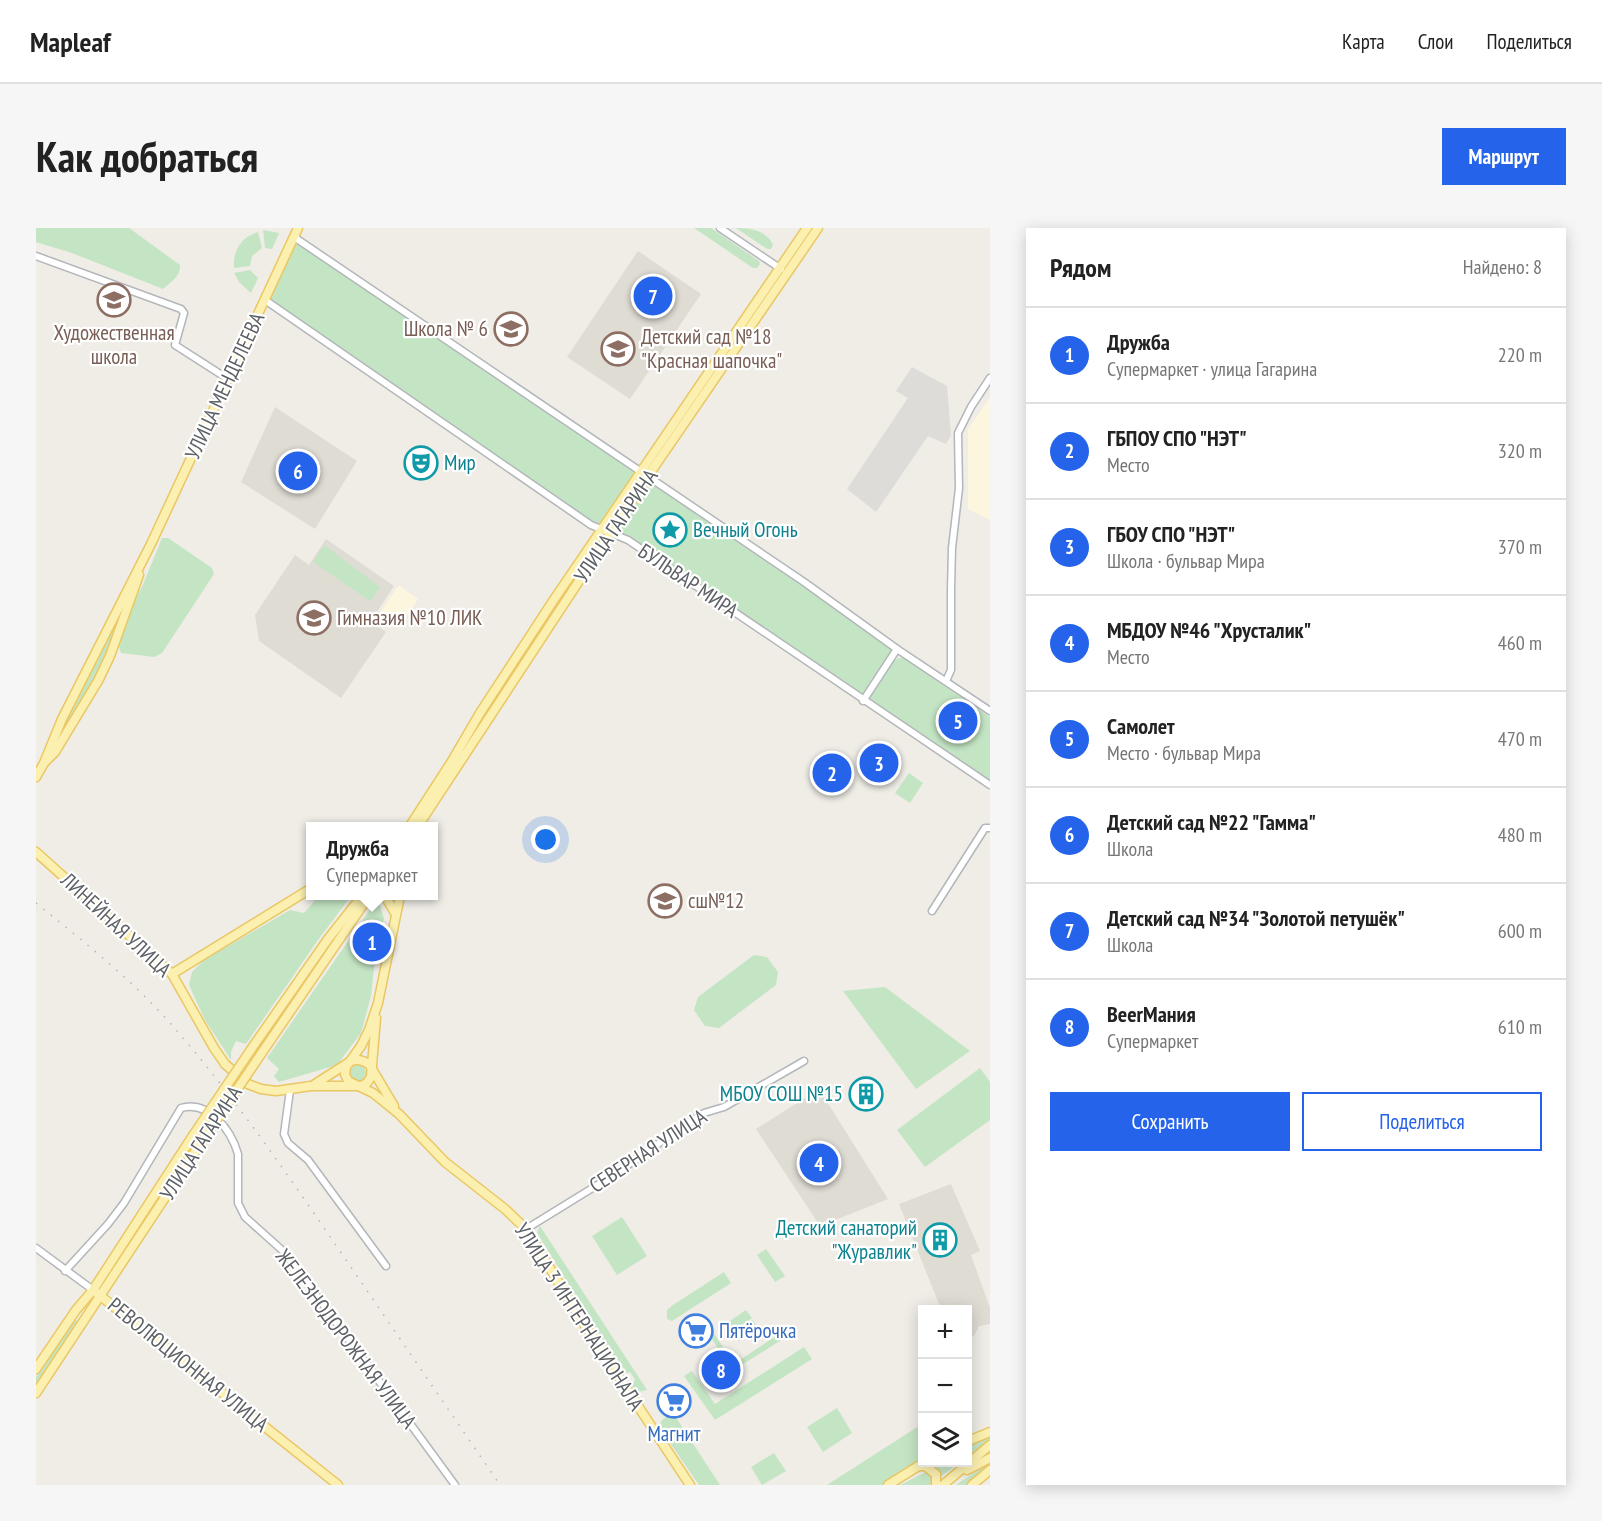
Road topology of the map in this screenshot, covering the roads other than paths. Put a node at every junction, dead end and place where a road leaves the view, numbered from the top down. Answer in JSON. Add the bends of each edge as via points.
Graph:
{"nodes":[{"id":1,"x":720,"y":228,"type":"edge"},
{"id":2,"x":807,"y":228,"type":"edge"},
{"id":3,"x":818,"y":228,"type":"edge"},
{"id":4,"x":296,"y":232,"type":"edge"},
{"id":5,"x":36,"y":256,"type":"edge"},
{"id":6,"x":784,"y":271,"type":"junction"},
{"id":7,"x":265,"y":300,"type":"junction"},
{"id":8,"x":228,"y":378,"type":"junction"},
{"id":9,"x":990,"y":378,"type":"edge"},
{"id":10,"x":645,"y":474,"type":"junction"},
{"id":11,"x":606,"y":532,"type":"junction"},
{"id":12,"x":151,"y":544,"type":"junction"},
{"id":13,"x":897,"y":649,"type":"junction"},
{"id":14,"x":946,"y":681,"type":"junction"},
{"id":15,"x":863,"y":700,"type":"junction"},
{"id":16,"x":990,"y":711,"type":"edge"},
{"id":17,"x":44,"y":763,"type":"junction"},
{"id":18,"x":36,"y":777,"type":"edge"},
{"id":19,"x":990,"y":784,"type":"edge"},
{"id":20,"x":412,"y":822,"type":"edge"},
{"id":21,"x":421,"y":822,"type":"edge"},
{"id":22,"x":990,"y":828,"type":"edge"},
{"id":23,"x":36,"y":852,"type":"edge"},
{"id":24,"x":306,"y":891,"type":"edge"},
{"id":25,"x":362,"y":900,"type":"edge"},
{"id":26,"x":362,"y":900,"type":"edge"},
{"id":27,"x":387,"y":900,"type":"edge"},
{"id":28,"x":399,"y":900,"type":"edge"},
{"id":29,"x":932,"y":910,"type":"dead end"},
{"id":30,"x":395,"y":914,"type":"junction"},
{"id":31,"x":172,"y":974,"type":"junction"},
{"id":32,"x":378,"y":1003,"type":"junction"},
{"id":33,"x":351,"y":1061,"type":"junction"},
{"id":34,"x":804,"y":1061,"type":"dead end"},
{"id":35,"x":372,"y":1070,"type":"junction"},
{"id":36,"x":311,"y":1086,"type":"junction"},
{"id":37,"x":354,"y":1086,"type":"junction"},
{"id":38,"x":290,"y":1090,"type":"junction"},
{"id":39,"x":399,"y":1114,"type":"junction"},
{"id":40,"x":526,"y":1229,"type":"junction"},
{"id":41,"x":36,"y":1248,"type":"edge"},
{"id":42,"x":386,"y":1266,"type":"dead end"},
{"id":43,"x":65,"y":1271,"type":"junction"},
{"id":44,"x":93,"y":1290,"type":"junction"},
{"id":45,"x":101,"y":1296,"type":"junction"},
{"id":46,"x":36,"y":1370,"type":"edge"},
{"id":47,"x":36,"y":1393,"type":"edge"},
{"id":48,"x":990,"y":1432,"type":"edge"},
{"id":49,"x":972,"y":1439,"type":"edge"},
{"id":50,"x":990,"y":1445,"type":"edge"},
{"id":51,"x":990,"y":1458,"type":"edge"},
{"id":52,"x":918,"y":1466,"type":"edge"},
{"id":53,"x":926,"y":1467,"type":"edge"},
{"id":54,"x":990,"y":1470,"type":"edge"},
{"id":55,"x":953,"y":1477,"type":"junction"},
{"id":56,"x":338,"y":1485,"type":"edge"},
{"id":57,"x":455,"y":1485,"type":"edge"},
{"id":58,"x":690,"y":1485,"type":"edge"},
{"id":59,"x":888,"y":1485,"type":"edge"},
{"id":60,"x":936,"y":1485,"type":"edge"},
{"id":61,"x":943,"y":1485,"type":"edge"},
{"id":62,"x":972,"y":1485,"type":"edge"}],
"edges":[{"from":1,"to":6,"type":"street"},
{"from":2,"to":6,"type":"main road","name":"УЛИЦА ГАГАРИНА"},
{"from":3,"to":6,"type":"main road","name":"УЛИЦА ГАГАРИНА"},
{"from":4,"to":7,"type":"main road","name":"УЛИЦА МЕНДЕЛЕЕВА"},
{"from":4,"to":10,"type":"street"},
{"from":5,"to":8,"type":"street","via":[[181,309],[184,313],[175,345]]},
{"from":6,"to":10,"type":"main road","name":"УЛИЦА ГАГАРИНА"},
{"from":7,"to":8,"type":"main road","name":"УЛИЦА МЕНДЕЛЕЕВА"},
{"from":7,"to":11,"type":"street","name":"БУЛЬВАР МИРА"},
{"from":8,"to":12,"type":"main road","name":"УЛИЦА МЕНДЕЛЕЕВА"},
{"from":9,"to":14,"type":"street","via":[[958,433],[951,670]]},
{"from":10,"to":11,"type":"main road","name":"УЛИЦА ГАГАРИНА"},
{"from":10,"to":13,"type":"street"},
{"from":11,"to":15,"type":"street","name":"БУЛЬВАР МИРА","via":[[628,540]]},
{"from":11,"to":20,"type":"main road","name":"УЛИЦА ГАГАРИНА","via":[[480,713]]},
{"from":11,"to":21,"type":"main road","name":"УЛИЦА ГАГАРИНА"},
{"from":12,"to":17,"type":"main road","name":"УЛИЦА МЕНДЕЛЕЕВА","via":[[62,719]]},
{"from":12,"to":17,"type":"main road","name":"УЛИЦА МЕНДЕЛЕЕВА","via":[[98,681],[55,752]]},
{"from":13,"to":14,"type":"street"},
{"from":13,"to":15,"type":"street"},
{"from":14,"to":16,"type":"street"},
{"from":15,"to":19,"type":"street","name":"БУЛЬВАР МИРА"},
{"from":17,"to":18,"type":"main road","name":"УЛИЦА МЕНДЕЛЕЕВА"},
{"from":22,"to":29,"type":"street","via":[[985,828]]},
{"from":23,"to":31,"type":"main road","name":"ЛИНЕЙНАЯ УЛИЦА"},
{"from":24,"to":31,"type":"main road"},
{"from":25,"to":44,"type":"main road","name":"УЛИЦА ГАГАРИНА","bridge":true,"via":[[328,939],[252,1048]]},
{"from":26,"to":45,"type":"main road","name":"УЛИЦА ГАГАРИНА","bridge":true},
{"from":27,"to":30,"type":"main road"},
{"from":28,"to":30,"type":"main road"},
{"from":30,"to":32,"type":"main road"},
{"from":31,"to":38,"type":"main road","name":"ЛИНЕЙНАЯ УЛИЦА","via":[[225,1064],[248,1084],[261,1089]]},
{"from":32,"to":33,"type":"main road","via":[[369,1030]]},
{"from":32,"to":35,"type":"main road"},
{"from":33,"to":35,"type":"main road","via":[[363,1060]]},
{"from":33,"to":36,"type":"main road","name":"ЛИНЕЙНАЯ УЛИЦА"},
{"from":33,"to":37,"type":"main road","via":[[345,1074]]},
{"from":34,"to":40,"type":"street","name":"СЕВЕРНАЯ УЛИЦА","via":[[724,1107],[704,1113]]},
{"from":35,"to":37,"type":"main road","via":[[367,1083]]},
{"from":35,"to":39,"type":"main road","name":"УЛИЦА 3 ИНТЕРНАЦИОНАЛА"},
{"from":36,"to":37,"type":"main road","name":"ЛИНЕЙНАЯ УЛИЦА"},
{"from":36,"to":38,"type":"main road","name":"ЛИНЕЙНАЯ УЛИЦА"},
{"from":37,"to":39,"type":"main road","name":"УЛИЦА 3 ИНТЕРНАЦИОНАЛА","via":[[373,1093]]},
{"from":38,"to":42,"type":"street","via":[[284,1134],[288,1143],[308,1160]]},
{"from":39,"to":40,"type":"main road","name":"УЛИЦА 3 ИНТЕРНАЦИОНАЛА","via":[[446,1162]]},
{"from":40,"to":58,"type":"main road","name":"УЛИЦА 3 ИНТЕРНАЦИОНАЛА"},
{"from":41,"to":43,"type":"street","name":"РЕВОЛЮЦИОННАЯ УЛИЦА"},
{"from":43,"to":44,"type":"street","name":"РЕВОЛЮЦИОННАЯ УЛИЦА"},
{"from":43,"to":57,"type":"street","name":"ЖЕЛЕЗНОДОРОЖНАЯ УЛИЦА","via":[[124,1203],[181,1108],[204,1110],[225,1126],[236,1147],[238,1203],[245,1217],[283,1251]]},
{"from":44,"to":45,"type":"main road","name":"РЕВОЛЮЦИОННАЯ УЛИЦА"},
{"from":44,"to":46,"type":"main road","name":"УЛИЦА ГАГАРИНА"},
{"from":45,"to":47,"type":"main road","name":"УЛИЦА ГАГАРИНА"},
{"from":45,"to":56,"type":"main road","name":"РЕВОЛЮЦИОННАЯ УЛИЦА"},
{"from":48,"to":49,"type":"main road"},
{"from":50,"to":55,"type":"main road"},
{"from":51,"to":55,"type":"main road"},
{"from":52,"to":59,"type":"main road"},
{"from":53,"to":60,"type":"main road","via":[[936,1474]]},
{"from":54,"to":62,"type":"main road"},
{"from":55,"to":61,"type":"main road"}]}
